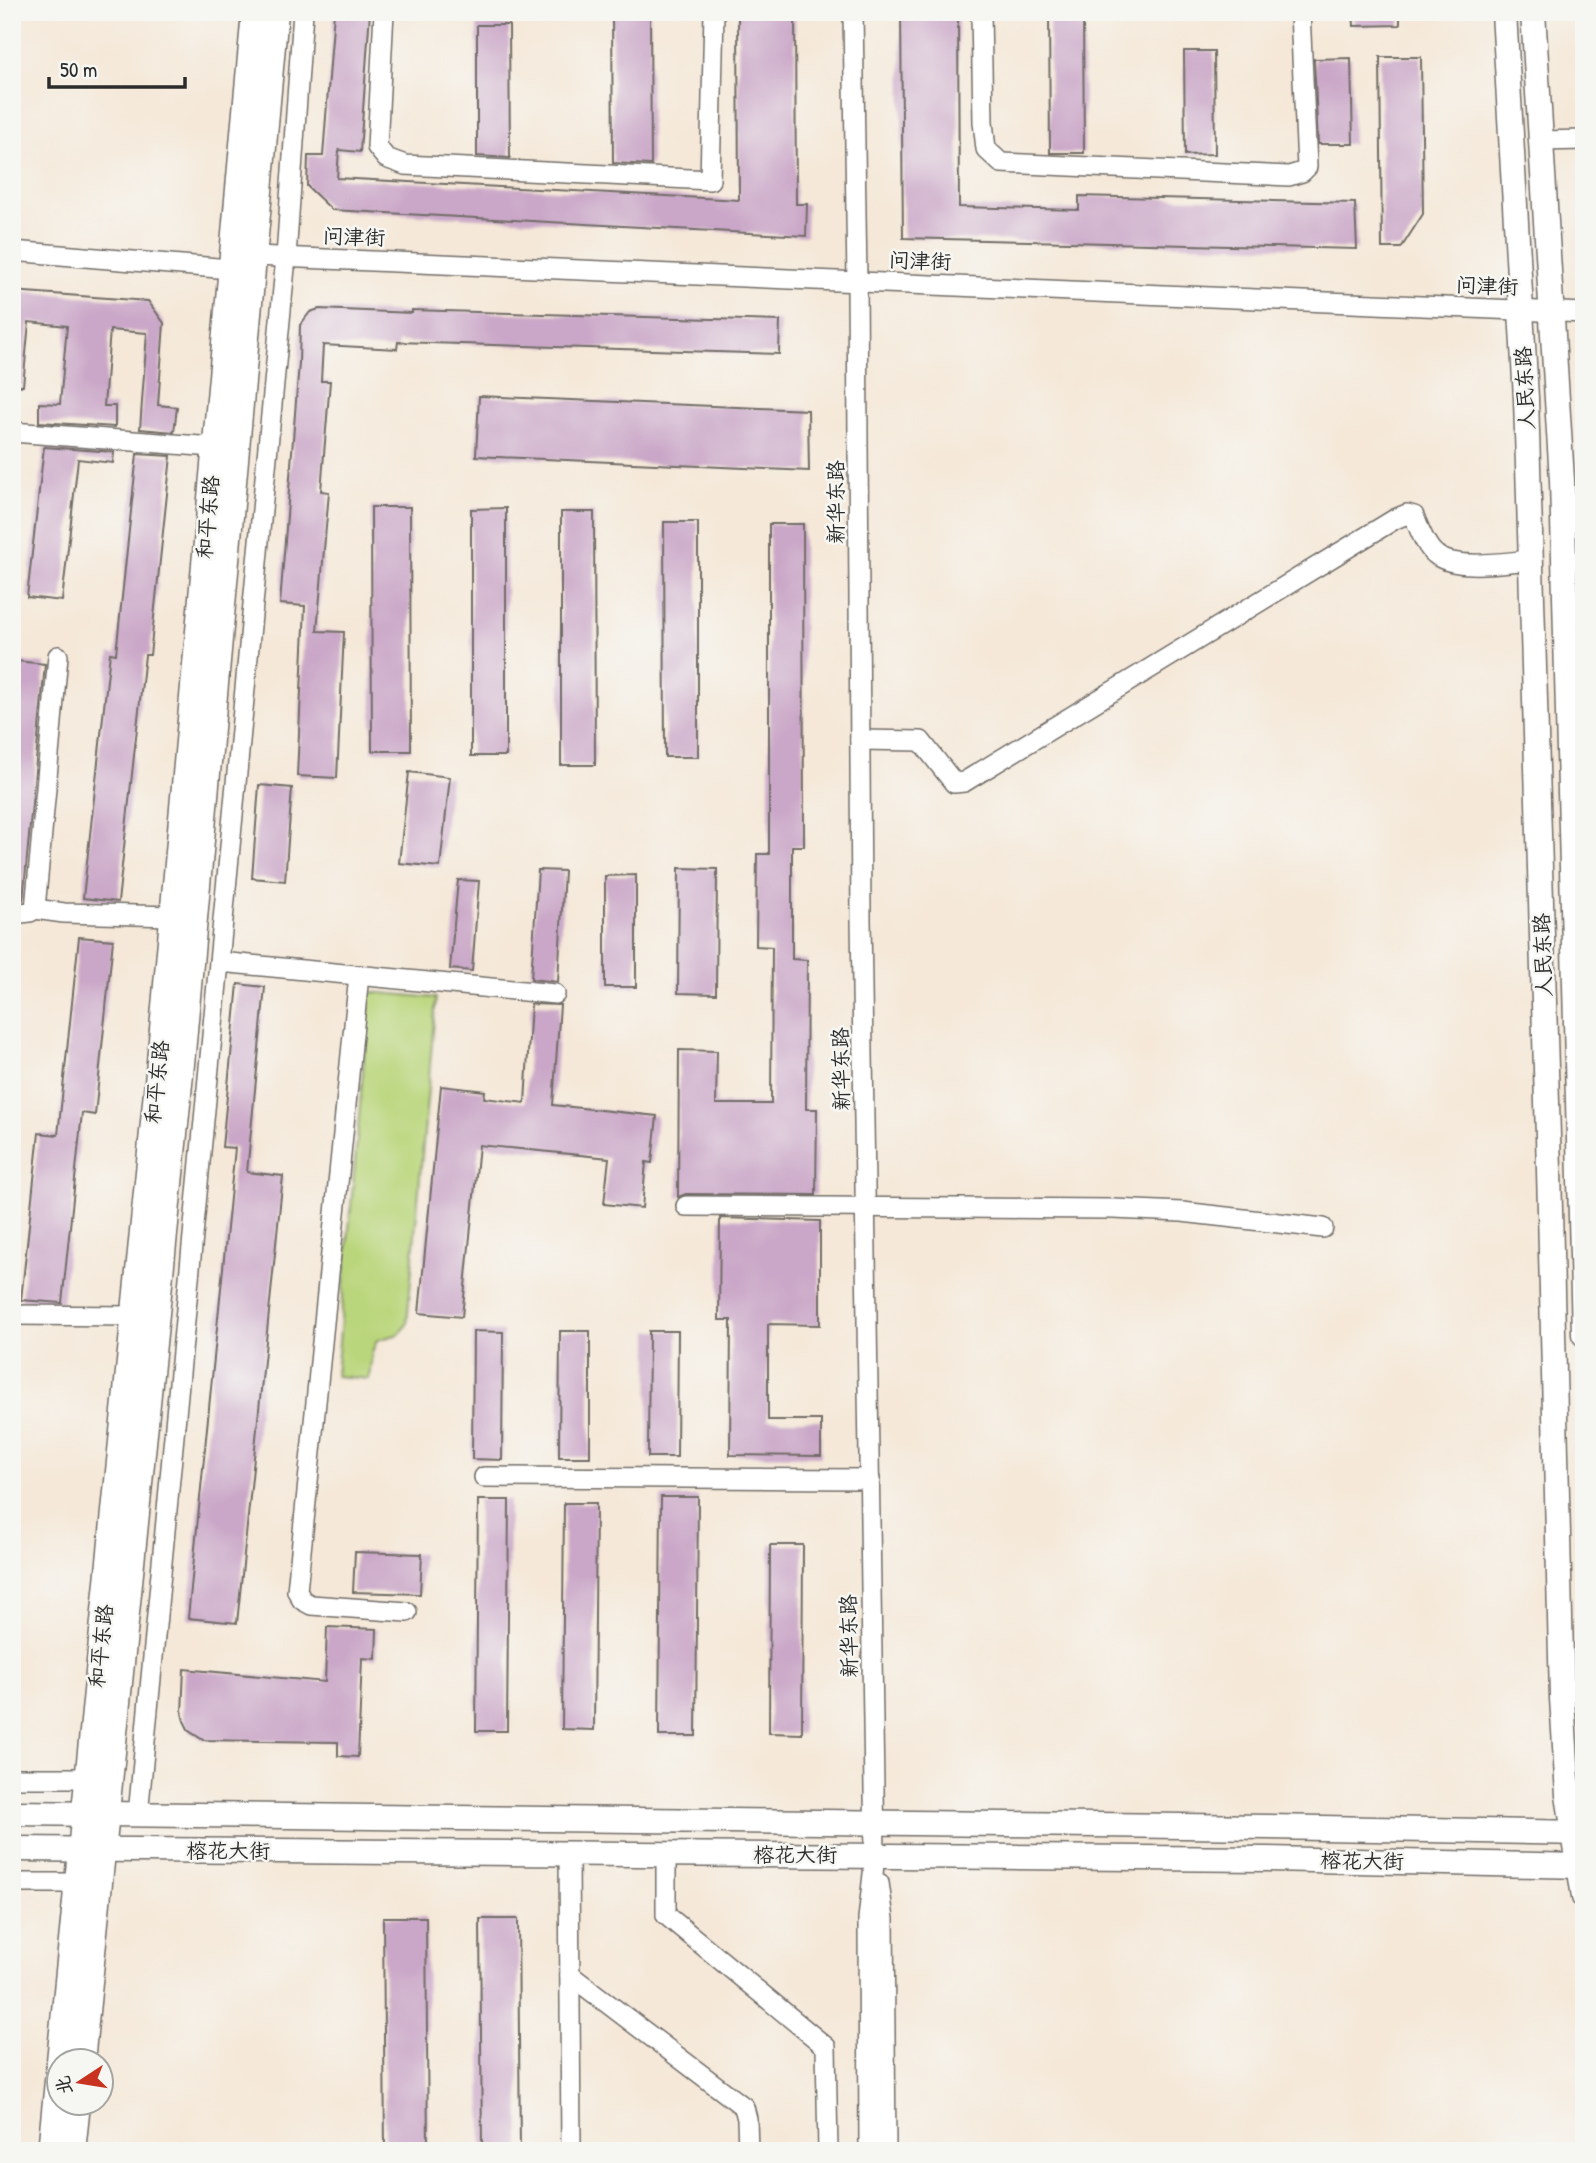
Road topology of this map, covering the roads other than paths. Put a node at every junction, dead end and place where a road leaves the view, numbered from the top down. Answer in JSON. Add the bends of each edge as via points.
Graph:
{"nodes":[{"id":1,"x":254,"y":12,"type":"edge"},
{"id":2,"x":276,"y":12,"type":"edge"},
{"id":3,"x":303,"y":12,"type":"edge"},
{"id":4,"x":384,"y":12,"type":"edge"},
{"id":5,"x":714,"y":12,"type":"edge"},
{"id":6,"x":853,"y":12,"type":"edge"},
{"id":7,"x":981,"y":12,"type":"edge"},
{"id":8,"x":1300,"y":12,"type":"edge"},
{"id":9,"x":1504,"y":12,"type":"edge"},
{"id":10,"x":1533,"y":12,"type":"edge"},
{"id":11,"x":1540,"y":141,"type":"junction"},
{"id":12,"x":1584,"y":141,"type":"edge"},
{"id":13,"x":12,"y":251,"type":"edge"},
{"id":14,"x":254,"y":256,"type":"junction"},
{"id":15,"x":286,"y":257,"type":"junction"},
{"id":16,"x":230,"y":269,"type":"junction"},
{"id":17,"x":857,"y":281,"type":"junction"},
{"id":18,"x":1521,"y":310,"type":"junction"},
{"id":19,"x":1552,"y":311,"type":"junction"},
{"id":20,"x":1584,"y":313,"type":"edge"},
{"id":21,"x":12,"y":432,"type":"edge"},
{"id":22,"x":214,"y":447,"type":"junction"},
{"id":23,"x":1531,"y":560,"type":"junction"},
{"id":24,"x":58,"y":656,"type":"dead end"},
{"id":25,"x":860,"y":740,"type":"junction"},
{"id":26,"x":35,"y":909,"type":"junction"},
{"id":27,"x":12,"y":914,"type":"edge"},
{"id":28,"x":172,"y":916,"type":"junction"},
{"id":29,"x":219,"y":962,"type":"junction"},
{"id":30,"x":359,"y":975,"type":"junction"},
{"id":31,"x":555,"y":994,"type":"dead end"},
{"id":32,"x":686,"y":1206,"type":"dead end"},
{"id":33,"x":866,"y":1208,"type":"junction"},
{"id":34,"x":1323,"y":1228,"type":"dead end"},
{"id":35,"x":12,"y":1315,"type":"edge"},
{"id":36,"x":134,"y":1316,"type":"junction"},
{"id":37,"x":1584,"y":1334,"type":"edge"},
{"id":38,"x":484,"y":1477,"type":"dead end"},
{"id":39,"x":870,"y":1479,"type":"junction"},
{"id":40,"x":407,"y":1612,"type":"dead end"},
{"id":41,"x":12,"y":1778,"type":"edge"},
{"id":42,"x":88,"y":1778,"type":"junction"},
{"id":43,"x":12,"y":1813,"type":"edge"},
{"id":44,"x":95,"y":1815,"type":"junction"},
{"id":45,"x":138,"y":1815,"type":"junction"},
{"id":46,"x":875,"y":1823,"type":"junction"},
{"id":47,"x":1578,"y":1833,"type":"edge"},
{"id":48,"x":12,"y":1849,"type":"edge"},
{"id":49,"x":92,"y":1850,"type":"junction"},
{"id":50,"x":569,"y":1854,"type":"junction"},
{"id":51,"x":666,"y":1854,"type":"junction"},
{"id":52,"x":875,"y":1856,"type":"junction"},
{"id":53,"x":1581,"y":1866,"type":"edge"},
{"id":54,"x":12,"y":1883,"type":"edge"},
{"id":55,"x":77,"y":1884,"type":"junction"},
{"id":56,"x":1584,"y":1897,"type":"edge"},
{"id":57,"x":570,"y":1975,"type":"junction"},
{"id":58,"x":83,"y":2048,"type":"edge"},
{"id":59,"x":77,"y":2118,"type":"edge"},
{"id":60,"x":50,"y":2151,"type":"edge"},
{"id":61,"x":73,"y":2151,"type":"edge"},
{"id":62,"x":571,"y":2151,"type":"edge"},
{"id":63,"x":748,"y":2151,"type":"edge"},
{"id":64,"x":828,"y":2151,"type":"edge"},
{"id":65,"x":869,"y":2151,"type":"edge"},
{"id":66,"x":886,"y":2151,"type":"edge"}],
"edges":[{"from":1,"to":16,"type":"main road","name":"和平东路"},
{"from":2,"to":14,"type":"main road","name":"和平东路"},
{"from":3,"to":15,"type":"street"},
{"from":4,"to":5,"type":"street","via":[[377,147],[386,158],[405,165],[710,180]]},
{"from":6,"to":17,"type":"street","name":"新华东路"},
{"from":7,"to":8,"type":"street","via":[[986,149],[1001,163],[1289,176],[1307,167]]},
{"from":9,"to":18,"type":"main road","name":"人民东路"},
{"from":10,"to":11,"type":"main road","name":"人民东路"},
{"from":11,"to":12,"type":"street"},
{"from":11,"to":19,"type":"main road","name":"人民东路"},
{"from":13,"to":16,"type":"street"},
{"from":14,"to":15,"type":"street","name":"问津街"},
{"from":14,"to":44,"type":"main road","name":"和平东路","via":[[182,1064]]},
{"from":15,"to":17,"type":"street","name":"问津街"},
{"from":15,"to":29,"type":"street"},
{"from":16,"to":22,"type":"main road","name":"和平东路"},
{"from":17,"to":18,"type":"street","name":"问津街"},
{"from":17,"to":25,"type":"street","name":"新华东路"},
{"from":18,"to":19,"type":"street","name":"问津街"},
{"from":18,"to":23,"type":"main road","name":"人民东路"},
{"from":19,"to":20,"type":"street","name":"问津街"},
{"from":19,"to":37,"type":"main road","name":"人民东路","via":[[1562,480]]},
{"from":21,"to":22,"type":"street"},
{"from":22,"to":28,"type":"main road","name":"和平东路"},
{"from":23,"to":25,"type":"street","via":[[1444,561],[1432,552],[1414,516],[1407,514],[964,782],[954,783],[922,741]]},
{"from":23,"to":47,"type":"main road","name":"人民东路","via":[[1562,1698],[1568,1795]]},
{"from":24,"to":26,"type":"street"},
{"from":25,"to":33,"type":"street","name":"新华东路"},
{"from":26,"to":27,"type":"street"},
{"from":26,"to":28,"type":"street"},
{"from":28,"to":36,"type":"main road","name":"和平东路"},
{"from":29,"to":30,"type":"street"},
{"from":29,"to":45,"type":"street"},
{"from":30,"to":31,"type":"street"},
{"from":30,"to":40,"type":"street","via":[[297,1591],[311,1605]]},
{"from":32,"to":33,"type":"street"},
{"from":33,"to":34,"type":"street","via":[[1182,1212]]},
{"from":33,"to":39,"type":"street","name":"新华东路"},
{"from":35,"to":36,"type":"street"},
{"from":36,"to":42,"type":"main road","name":"和平东路"},
{"from":38,"to":39,"type":"street"},
{"from":39,"to":46,"type":"street","name":"新华东路"},
{"from":41,"to":42,"type":"street"},
{"from":42,"to":44,"type":"main road","name":"和平东路"},
{"from":43,"to":44,"type":"main road","name":"榕花大街"},
{"from":44,"to":45,"type":"main road","name":"榕花大街"},
{"from":44,"to":49,"type":"main road","name":"和平东路"},
{"from":45,"to":46,"type":"main road","name":"榕花大街"},
{"from":46,"to":47,"type":"main road","name":"榕花大街"},
{"from":46,"to":52,"type":"street","name":"新华东路"},
{"from":47,"to":53,"type":"main road","name":"人民东路"},
{"from":48,"to":49,"type":"main road","name":"榕花大街"},
{"from":49,"to":50,"type":"main road","name":"榕花大街"},
{"from":49,"to":55,"type":"main road","name":"和平东路"},
{"from":49,"to":58,"type":"main road","name":"和平东路"},
{"from":50,"to":51,"type":"main road","name":"榕花大街"},
{"from":50,"to":57,"type":"street"},
{"from":51,"to":52,"type":"main road","name":"榕花大街"},
{"from":51,"to":64,"type":"street","via":[[666,1915],[826,2047]]},
{"from":52,"to":53,"type":"main road","name":"榕花大街"},
{"from":52,"to":65,"type":"street","name":"新华东路","via":[[868,1919]]},
{"from":52,"to":66,"type":"street","name":"新华东路","via":[[884,1919]]},
{"from":53,"to":56,"type":"main road","name":"人民东路"},
{"from":54,"to":55,"type":"street"},
{"from":55,"to":60,"type":"main road","name":"和平东路"},
{"from":57,"to":62,"type":"street"},
{"from":57,"to":63,"type":"street","via":[[744,2107]]},
{"from":59,"to":61,"type":"main road"}]}
